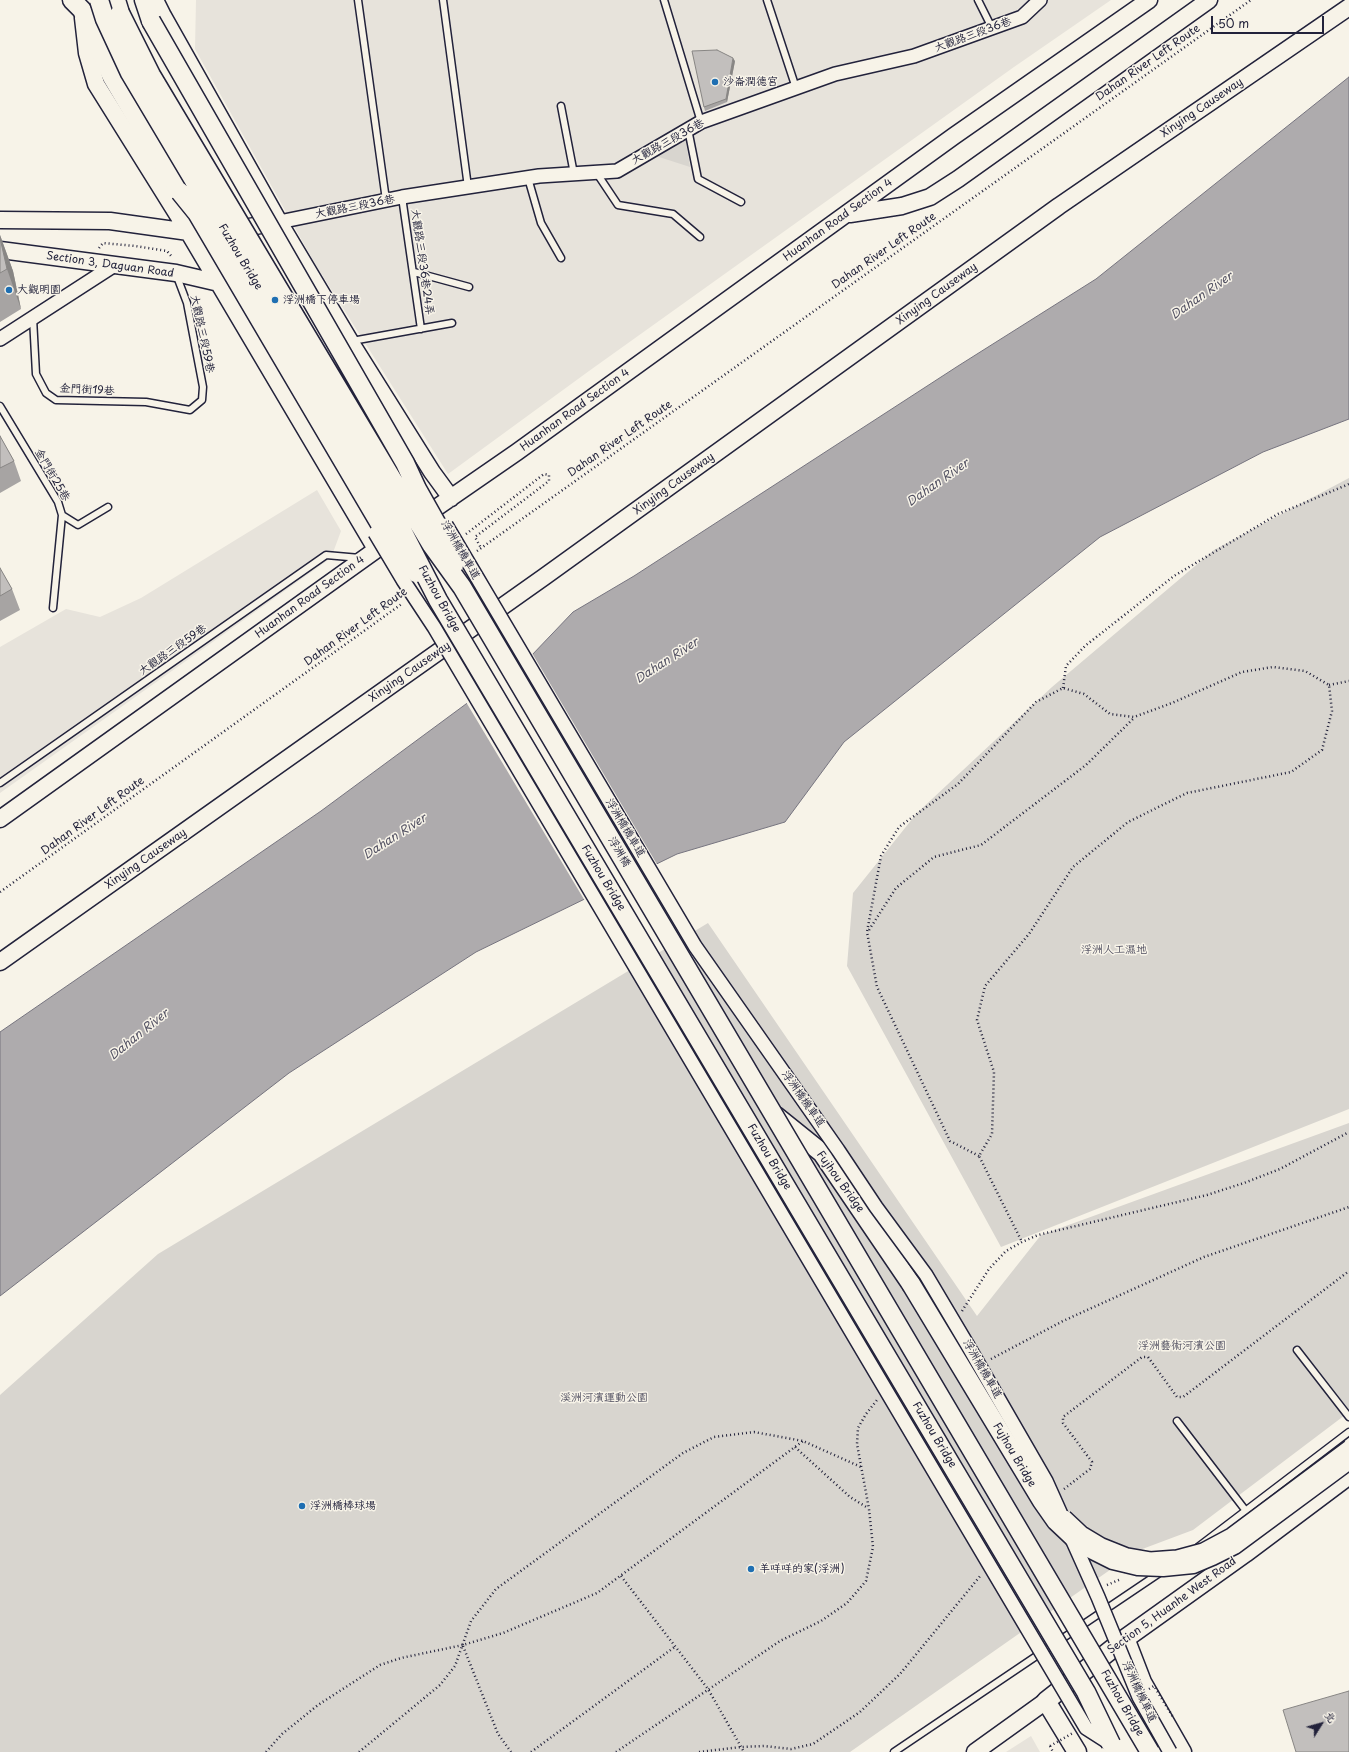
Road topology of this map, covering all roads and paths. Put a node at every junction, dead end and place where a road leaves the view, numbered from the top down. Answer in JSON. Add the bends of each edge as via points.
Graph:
{"nodes":[{"id":1,"x":100,"y":0,"type":"edge"},
{"id":2,"x":116,"y":0,"type":"edge"},
{"id":3,"x":144,"y":0,"type":"edge"},
{"id":4,"x":155,"y":0,"type":"edge"},
{"id":5,"x":358,"y":0,"type":"edge"},
{"id":6,"x":444,"y":0,"type":"edge"},
{"id":7,"x":664,"y":0,"type":"edge"},
{"id":8,"x":767,"y":0,"type":"edge"},
{"id":9,"x":978,"y":0,"type":"edge"},
{"id":10,"x":1040,"y":0,"type":"edge"},
{"id":11,"x":1149,"y":0,"type":"edge"},
{"id":12,"x":1209,"y":0,"type":"edge"},
{"id":13,"x":1251,"y":0,"type":"edge"},
{"id":14,"x":77,"y":4,"type":"edge"},
{"id":15,"x":1349,"y":7,"type":"edge"},
{"id":16,"x":992,"y":28,"type":"junction"},
{"id":17,"x":796,"y":88,"type":"junction"},
{"id":18,"x":562,"y":106,"type":"dead end"},
{"id":19,"x":701,"y":122,"type":"junction"},
{"id":20,"x":688,"y":129,"type":"junction"},
{"id":21,"x":596,"y":172,"type":"junction"},
{"id":22,"x":574,"y":174,"type":"junction"},
{"id":23,"x":528,"y":178,"type":"junction"},
{"id":24,"x":468,"y":187,"type":"junction"},
{"id":25,"x":180,"y":192,"type":"junction"},
{"id":26,"x":402,"y":197,"type":"junction"},
{"id":27,"x":386,"y":200,"type":"junction"},
{"id":28,"x":741,"y":202,"type":"dead end"},
{"id":29,"x":846,"y":214,"type":"junction"},
{"id":30,"x":0,"y":220,"type":"edge"},
{"id":31,"x":279,"y":222,"type":"junction"},
{"id":32,"x":189,"y":233,"type":"junction"},
{"id":33,"x":700,"y":238,"type":"dead end"},
{"id":34,"x":0,"y":250,"type":"edge"},
{"id":35,"x":96,"y":252,"type":"dead end"},
{"id":36,"x":561,"y":258,"type":"dead end"},
{"id":37,"x":113,"y":266,"type":"junction"},
{"id":38,"x":175,"y":267,"type":"junction"},
{"id":39,"x":414,"y":272,"type":"junction"},
{"id":40,"x":219,"y":283,"type":"junction"},
{"id":41,"x":469,"y":288,"type":"dead end"},
{"id":42,"x":33,"y":318,"type":"junction"},
{"id":43,"x":452,"y":324,"type":"dead end"},
{"id":44,"x":421,"y":329,"type":"junction"},
{"id":45,"x":0,"y":339,"type":"edge"},
{"id":46,"x":350,"y":342,"type":"junction"},
{"id":47,"x":380,"y":390,"type":"junction"},
{"id":48,"x":202,"y":400,"type":"joint"},
{"id":49,"x":0,"y":406,"type":"edge"},
{"id":50,"x":311,"y":439,"type":"junction"},
{"id":51,"x":405,"y":463,"type":"junction"},
{"id":52,"x":1349,"y":484,"type":"edge"},
{"id":53,"x":451,"y":498,"type":"junction"},
{"id":54,"x":108,"y":507,"type":"dead end"},
{"id":55,"x":62,"y":515,"type":"junction"},
{"id":56,"x":461,"y":538,"type":"dead end"},
{"id":57,"x":481,"y":548,"type":"junction"},
{"id":58,"x":476,"y":552,"type":"dead end"},
{"id":59,"x":370,"y":554,"type":"junction"},
{"id":60,"x":462,"y":587,"type":"junction"},
{"id":61,"x":408,"y":599,"type":"dead end"},
{"id":62,"x":438,"y":600,"type":"junction"},
{"id":63,"x":53,"y":608,"type":"dead end"},
{"id":64,"x":1349,"y":681,"type":"edge"},
{"id":65,"x":1329,"y":685,"type":"junction"},
{"id":66,"x":1063,"y":688,"type":"junction"},
{"id":67,"x":1134,"y":717,"type":"junction"},
{"id":68,"x":0,"y":783,"type":"edge"},
{"id":69,"x":0,"y":819,"type":"edge"},
{"id":70,"x":0,"y":892,"type":"edge"},
{"id":71,"x":868,"y":932,"type":"junction"},
{"id":72,"x":0,"y":962,"type":"edge"},
{"id":73,"x":776,"y":1116,"type":"junction"},
{"id":74,"x":979,"y":1156,"type":"junction"},
{"id":75,"x":876,"y":1207,"type":"junction"},
{"id":76,"x":1349,"y":1207,"type":"edge"},
{"id":77,"x":1022,"y":1242,"type":"dead end"},
{"id":78,"x":1349,"y":1271,"type":"edge"},
{"id":79,"x":1297,"y":1350,"type":"dead end"},
{"id":80,"x":985,"y":1362,"type":"dead end"},
{"id":81,"x":1349,"y":1417,"type":"edge"},
{"id":82,"x":1177,"y":1421,"type":"dead end"},
{"id":83,"x":1349,"y":1432,"type":"edge"},
{"id":84,"x":803,"y":1441,"type":"junction"},
{"id":85,"x":796,"y":1447,"type":"junction"},
{"id":86,"x":1349,"y":1447,"type":"edge"},
{"id":87,"x":1349,"y":1460,"type":"edge"},
{"id":88,"x":861,"y":1467,"type":"dead end"},
{"id":89,"x":1349,"y":1475,"type":"edge"},
{"id":90,"x":1059,"y":1493,"type":"dead end"},
{"id":91,"x":869,"y":1509,"type":"dead end"},
{"id":92,"x":1246,"y":1511,"type":"junction"},
{"id":93,"x":984,"y":1571,"type":"dead end"},
{"id":94,"x":621,"y":1576,"type":"junction"},
{"id":95,"x":1126,"y":1638,"type":"junction"},
{"id":96,"x":463,"y":1645,"type":"junction"},
{"id":97,"x":676,"y":1646,"type":"junction"},
{"id":98,"x":1144,"y":1692,"type":"dead end"},
{"id":99,"x":1046,"y":1701,"type":"junction"},
{"id":100,"x":1173,"y":1717,"type":"dead end"},
{"id":101,"x":741,"y":1746,"type":"junction"},
{"id":102,"x":1050,"y":1746,"type":"dead end"},
{"id":103,"x":1113,"y":1748,"type":"edge"},
{"id":104,"x":266,"y":1752,"type":"edge"},
{"id":105,"x":359,"y":1752,"type":"edge"},
{"id":106,"x":511,"y":1752,"type":"edge"},
{"id":107,"x":531,"y":1752,"type":"edge"},
{"id":108,"x":700,"y":1752,"type":"edge"},
{"id":109,"x":744,"y":1752,"type":"edge"},
{"id":110,"x":894,"y":1752,"type":"edge"},
{"id":111,"x":975,"y":1752,"type":"edge"},
{"id":112,"x":1053,"y":1752,"type":"edge"},
{"id":113,"x":1077,"y":1752,"type":"edge"},
{"id":114,"x":1150,"y":1752,"type":"edge"},
{"id":115,"x":1170,"y":1752,"type":"edge"},
{"id":116,"x":1183,"y":1752,"type":"edge"}],
"edges":[{"from":1,"to":62,"type":"main road","name":"Fuzhou Bridge","bridge":true,"via":[[105,19],[130,73],[403,532]]},
{"from":2,"to":60,"type":"main road","name":"Fuzhou Bridge","bridge":true,"via":[[155,82],[431,544]]},
{"from":3,"to":51,"type":"main road","bridge":true,"via":[[151,21]]},
{"from":4,"to":31,"type":"street"},
{"from":5,"to":27,"type":"lane"},
{"from":6,"to":24,"type":"lane"},
{"from":7,"to":19,"type":"lane"},
{"from":8,"to":17,"type":"lane"},
{"from":9,"to":16,"type":"lane"},
{"from":10,"to":16,"type":"street","name":"大觀路三段36巷","via":[[1022,17]]},
{"from":11,"to":29,"type":"street","name":"Huanhan Road Section 4"},
{"from":12,"to":29,"type":"street","via":[[930,197],[902,206]]},
{"from":13,"to":57,"type":"path","name":"Dahan River Left Route"},
{"from":14,"to":25,"type":"main road","via":[[112,77]]},
{"from":14,"to":32,"type":"street","via":[[96,84]]},
{"from":15,"to":72,"type":"street","name":"Xinying Causeway","via":[[1059,206],[544,577]]},
{"from":16,"to":17,"type":"street","name":"大觀路三段36巷","via":[[914,56],[835,74]]},
{"from":17,"to":19,"type":"street","name":"大觀路三段36巷"},
{"from":18,"to":22,"type":"lane"},
{"from":19,"to":20,"type":"street","name":"大觀路三段36巷"},
{"from":20,"to":21,"type":"street","name":"大觀路三段36巷","via":[[617,171]]},
{"from":20,"to":28,"type":"lane","via":[[698,179]]},
{"from":21,"to":22,"type":"street","name":"大觀路三段36巷"},
{"from":21,"to":33,"type":"lane","via":[[618,205],[673,214]]},
{"from":22,"to":23,"type":"street","name":"大觀路三段36巷"},
{"from":23,"to":24,"type":"street","name":"大觀路三段36巷"},
{"from":23,"to":36,"type":"lane","via":[[541,223]]},
{"from":24,"to":26,"type":"street","name":"大觀路三段36巷"},
{"from":25,"to":62,"type":"main road","bridge":true,"via":[[197,213],[390,541]]},
{"from":25,"to":103,"type":"street","bridge":true,"via":[[189,217],[403,580],[434,627],[1086,1728]]},
{"from":26,"to":27,"type":"street","name":"大觀路三段36巷"},
{"from":26,"to":39,"type":"lane","name":"大觀路三段36巷24弄"},
{"from":27,"to":31,"type":"street","name":"大觀路三段36巷"},
{"from":29,"to":53,"type":"street","name":"Huanhan Road Section 4"},
{"from":30,"to":32,"type":"street","via":[[110,221]]},
{"from":31,"to":32,"type":"street","via":[[216,233]]},
{"from":31,"to":46,"type":"street"},
{"from":32,"to":40,"type":"street"},
{"from":34,"to":37,"type":"street","name":"Section 3, Daguan Road"},
{"from":35,"to":38,"type":"path","via":[[103,243],[167,251]]},
{"from":37,"to":38,"type":"street","name":"Section 3, Daguan Road"},
{"from":37,"to":42,"type":"street"},
{"from":38,"to":40,"type":"street","name":"Section 3, Daguan Road"},
{"from":38,"to":48,"type":"lane","name":"大觀路三段59巷","via":[[187,303],[200,368]]},
{"from":39,"to":41,"type":"lane"},
{"from":39,"to":44,"type":"lane","name":"大觀路三段36巷24弄"},
{"from":40,"to":50,"type":"street"},
{"from":42,"to":45,"type":"street"},
{"from":42,"to":48,"type":"lane","name":"金門街19巷","via":[[36,374],[46,392],[56,400],[146,402],[190,410]]},
{"from":43,"to":44,"type":"lane"},
{"from":44,"to":46,"type":"lane"},
{"from":46,"to":47,"type":"street"},
{"from":47,"to":50,"type":"street","via":[[386,405],[372,416],[332,444]]},
{"from":47,"to":53,"type":"street"},
{"from":49,"to":55,"type":"lane","name":"金門街25巷","via":[[58,502]]},
{"from":50,"to":59,"type":"street"},
{"from":51,"to":60,"type":"main road","bridge":true,"via":[[444,537]]},
{"from":51,"to":75,"type":"street","name":"浮洲橋機車道","bridge":true,"via":[[423,485],[695,946]]},
{"from":52,"to":66,"type":"path","via":[[1278,514],[1174,576],[1085,646],[1066,666]]},
{"from":53,"to":59,"type":"street","name":"Huanhan Road Section 4"},
{"from":54,"to":55,"type":"lane","via":[[78,525]]},
{"from":55,"to":63,"type":"lane","name":"金門街25巷"},
{"from":56,"to":57,"type":"path","via":[[544,474],[549,475],[549,481],[475,537]]},
{"from":57,"to":58,"type":"path","name":"Dahan River Left Route"},
{"from":59,"to":68,"type":"lane","name":"大觀路三段59巷","via":[[326,555]]},
{"from":59,"to":69,"type":"street","name":"Huanhan Road Section 4"},
{"from":60,"to":73,"type":"main road","name":"浮洲橋","bridge":true},
{"from":61,"to":70,"type":"path","name":"Dahan River Left Route"},
{"from":62,"to":103,"type":"main road","name":"Fuzhou Bridge","bridge":true,"via":[[1078,1678]]},
{"from":64,"to":65,"type":"path"},
{"from":65,"to":67,"type":"path","via":[[1305,671],[1273,666],[1242,672]]},
{"from":65,"to":74,"type":"path","via":[[1332,711],[1322,750],[1291,772],[1187,793],[1128,822],[1073,867],[1029,934],[985,986],[977,1020],[994,1072],[992,1134]]},
{"from":66,"to":67,"type":"path","via":[[1084,694],[1110,714]]},
{"from":66,"to":71,"type":"path","via":[[1036,702],[958,784],[899,827],[881,856]]},
{"from":67,"to":71,"type":"path","via":[[1086,765],[981,845],[934,857],[896,888]]},
{"from":71,"to":74,"type":"path","via":[[877,987],[950,1141]]},
{"from":73,"to":87,"type":"main road","name":"Fujhou Bridge","bridge":true,"via":[[822,1153],[911,1284],[1042,1501],[1073,1537],[1091,1549],[1113,1560],[1138,1566],[1193,1564],[1234,1545]]},
{"from":73,"to":114,"type":"main road","name":"Fuzhou Bridge","bridge":true},
{"from":74,"to":77,"type":"path"},
{"from":75,"to":86,"type":"street","bridge":true,"via":[[1040,1484],[1064,1516],[1102,1545],[1127,1555],[1150,1559],[1177,1557],[1203,1550],[1231,1535]]},
{"from":75,"to":115,"type":"street","name":"浮洲橋機車道","bridge":true,"via":[[926,1275],[1046,1481],[1139,1697]]},
{"from":76,"to":80,"type":"path","via":[[1204,1257],[1063,1321]]},
{"from":78,"to":90,"type":"path","via":[[1183,1397],[1177,1397],[1148,1358],[1142,1357],[1063,1417],[1063,1423],[1092,1462],[1090,1469]]},
{"from":79,"to":81,"type":"lane"},
{"from":82,"to":92,"type":"lane"},
{"from":83,"to":92,"type":"lane"},
{"from":84,"to":85,"type":"path"},
{"from":84,"to":88,"type":"path"},
{"from":84,"to":96,"type":"path","via":[[754,1432],[714,1437],[683,1453],[496,1589],[471,1622]]},
{"from":85,"to":91,"type":"path","via":[[850,1497]]},
{"from":85,"to":94,"type":"path"},
{"from":89,"to":95,"type":"main road","name":"Section 5, Huanhe West Road"},
{"from":92,"to":110,"type":"lane","via":[[1195,1549]]},
{"from":93,"to":101,"type":"path","via":[[900,1674],[860,1712],[813,1744],[791,1750]]},
{"from":94,"to":96,"type":"path","via":[[597,1593],[503,1633]]},
{"from":94,"to":97,"type":"path"},
{"from":95,"to":99,"type":"main road","name":"Section 5, Huanhe West Road"},
{"from":95,"to":116,"type":"street","via":[[1143,1682]]},
{"from":96,"to":104,"type":"path","via":[[380,1665],[318,1705],[282,1734]]},
{"from":96,"to":105,"type":"path","via":[[455,1666],[440,1685]]},
{"from":96,"to":106,"type":"path","via":[[498,1734]]},
{"from":97,"to":101,"type":"path","via":[[708,1689]]},
{"from":97,"to":107,"type":"path"},
{"from":98,"to":100,"type":"path","bridge":true,"via":[[1154,1686]]},
{"from":99,"to":111,"type":"street","name":"Section 5, Huanhe West Road"},
{"from":99,"to":113,"type":"main road"},
{"from":101,"to":108,"type":"path"},
{"from":101,"to":109,"type":"path"},
{"from":102,"to":112,"type":"path"}]}
